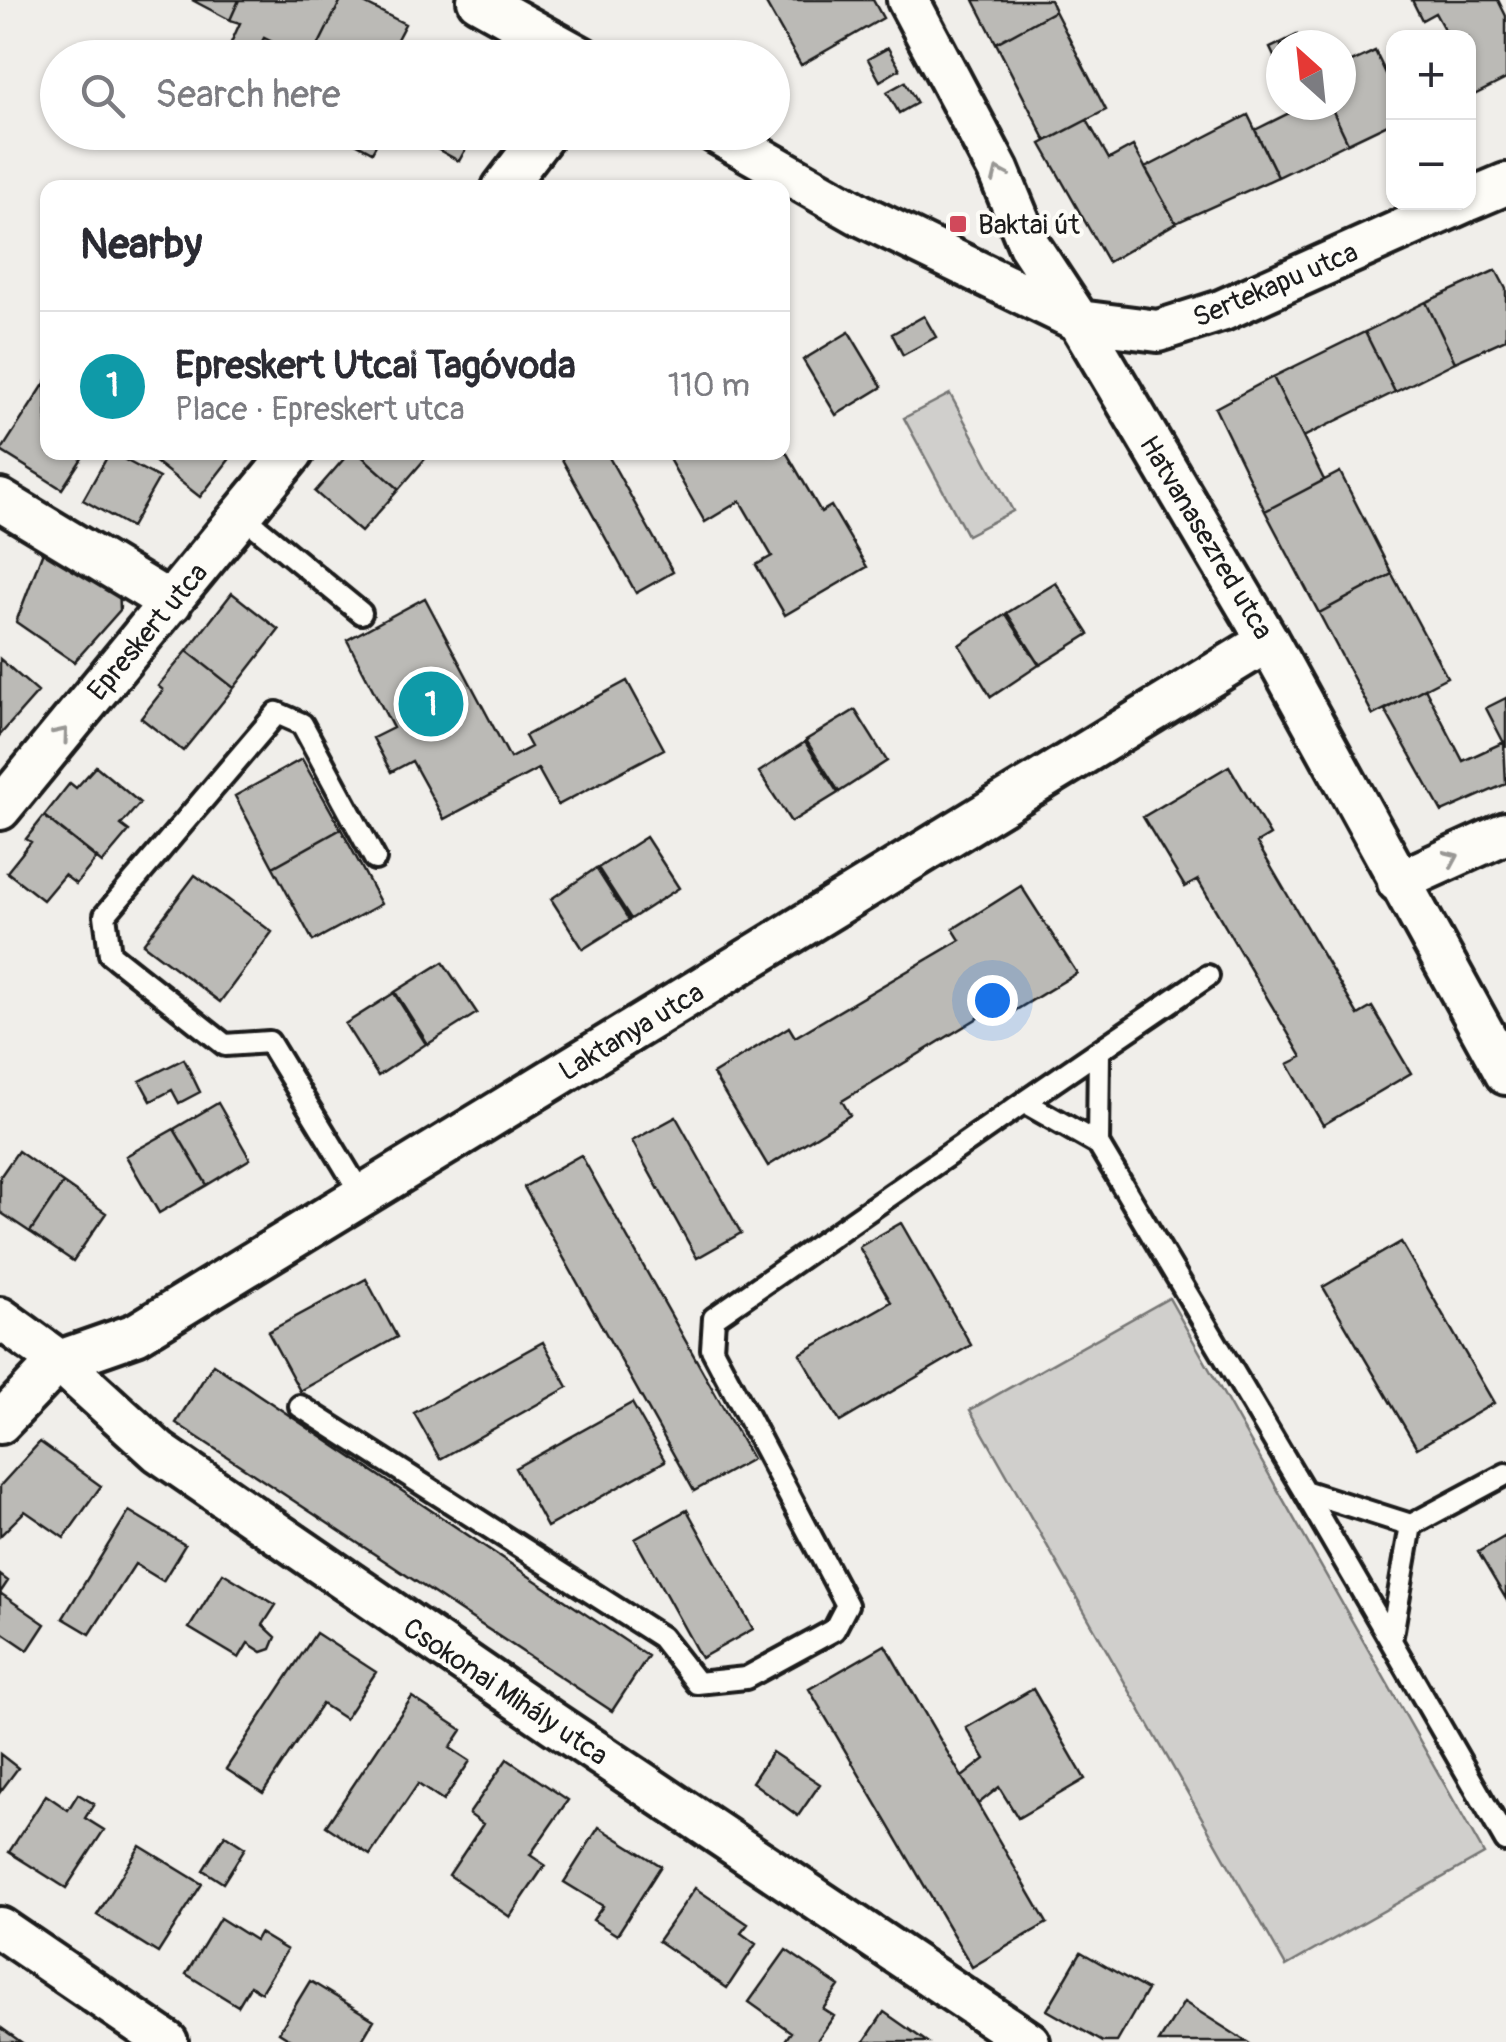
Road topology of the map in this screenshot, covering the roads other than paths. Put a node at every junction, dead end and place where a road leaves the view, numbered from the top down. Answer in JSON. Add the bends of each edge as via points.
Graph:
{"nodes":[{"id":1,"x":479,"y":0,"type":"edge"},
{"id":2,"x":908,"y":0,"type":"edge"},
{"id":3,"x":550,"y":40,"type":"edge"},
{"id":4,"x":532,"y":150,"type":"edge"},
{"id":5,"x":747,"y":150,"type":"edge"},
{"id":6,"x":508,"y":180,"type":"edge"},
{"id":7,"x":1506,"y":184,"type":"edge"},
{"id":8,"x":1476,"y":197,"type":"edge"},
{"id":9,"x":1446,"y":210,"type":"edge"},
{"id":10,"x":1079,"y":320,"type":"junction"},
{"id":11,"x":287,"y":460,"type":"edge"},
{"id":12,"x":0,"y":500,"type":"edge"},
{"id":13,"x":243,"y":516,"type":"junction"},
{"id":14,"x":171,"y":603,"type":"junction"},
{"id":15,"x":361,"y":613,"type":"dead end"},
{"id":16,"x":1268,"y":640,"type":"junction"},
{"id":17,"x":0,"y":809,"type":"edge"},
{"id":18,"x":1506,"y":833,"type":"edge"},
{"id":19,"x":375,"y":858,"type":"dead end"},
{"id":20,"x":1398,"y":882,"type":"junction"},
{"id":21,"x":1208,"y":976,"type":"dead end"},
{"id":22,"x":1099,"y":1051,"type":"junction"},
{"id":23,"x":1506,"y":1074,"type":"edge"},
{"id":24,"x":1024,"y":1102,"type":"junction"},
{"id":25,"x":1098,"y":1144,"type":"junction"},
{"id":26,"x":362,"y":1195,"type":"junction"},
{"id":27,"x":0,"y":1318,"type":"edge"},
{"id":28,"x":59,"y":1362,"type":"junction"},
{"id":29,"x":300,"y":1406,"type":"dead end"},
{"id":30,"x":0,"y":1424,"type":"edge"},
{"id":31,"x":1506,"y":1474,"type":"edge"},
{"id":32,"x":1304,"y":1491,"type":"junction"},
{"id":33,"x":1410,"y":1525,"type":"junction"},
{"id":34,"x":1391,"y":1641,"type":"junction"},
{"id":35,"x":1506,"y":1841,"type":"edge"},
{"id":36,"x":0,"y":1928,"type":"edge"},
{"id":37,"x":167,"y":2042,"type":"edge"},
{"id":38,"x":1028,"y":2042,"type":"edge"}],
"edges":[{"from":1,"to":3,"type":"street"},
{"from":10,"to":2,"type":"street","name":"Hatvanasezred utca","one_way":true,"via":[[1028,245],[998,170]]},
{"from":4,"to":6,"type":"street"},
{"from":5,"to":10,"type":"street","via":[[860,214]]},
{"from":7,"to":8,"type":"street","name":"Sertekapu utca"},
{"from":9,"to":10,"type":"street","name":"Sertekapu utca","via":[[1222,311],[1158,331]]},
{"from":10,"to":16,"type":"street","name":"Hatvanasezred utca"},
{"from":11,"to":13,"type":"street","name":"Epreskert utca"},
{"from":12,"to":14,"type":"street"},
{"from":13,"to":14,"type":"street","name":"Epreskert utca"},
{"from":13,"to":15,"type":"lane"},
{"from":17,"to":14,"type":"street","name":"Epreskert utca","one_way":true},
{"from":16,"to":20,"type":"street","name":"Hatvanasezred utca"},
{"from":16,"to":26,"type":"street","name":"Laktanya utca"},
{"from":20,"to":18,"type":"street","one_way":true},
{"from":19,"to":26,"type":"lane","via":[[302,724],[277,713],[105,915],[110,954],[225,1046],[269,1042]]},
{"from":20,"to":23,"type":"street","name":"Hatvanasezred utca"},
{"from":21,"to":22,"type":"lane"},
{"from":22,"to":24,"type":"lane"},
{"from":22,"to":25,"type":"lane"},
{"from":24,"to":25,"type":"lane"},
{"from":24,"to":29,"type":"lane","via":[[714,1318],[712,1350],[846,1605],[834,1630],[746,1678],[697,1683],[661,1638]]},
{"from":25,"to":32,"type":"lane"},
{"from":26,"to":28,"type":"street","name":"Laktanya utca","via":[[136,1334]]},
{"from":27,"to":28,"type":"street","name":"Csokonai Mihály utca"},
{"from":28,"to":30,"type":"street","name":"Laktanya utca"},
{"from":28,"to":38,"type":"street","name":"Csokonai Mihály utca","via":[[158,1452]]},
{"from":31,"to":33,"type":"lane"},
{"from":32,"to":33,"type":"lane"},
{"from":32,"to":34,"type":"lane"},
{"from":33,"to":34,"type":"lane"},
{"from":34,"to":35,"type":"lane"},
{"from":36,"to":37,"type":"street"}]}
